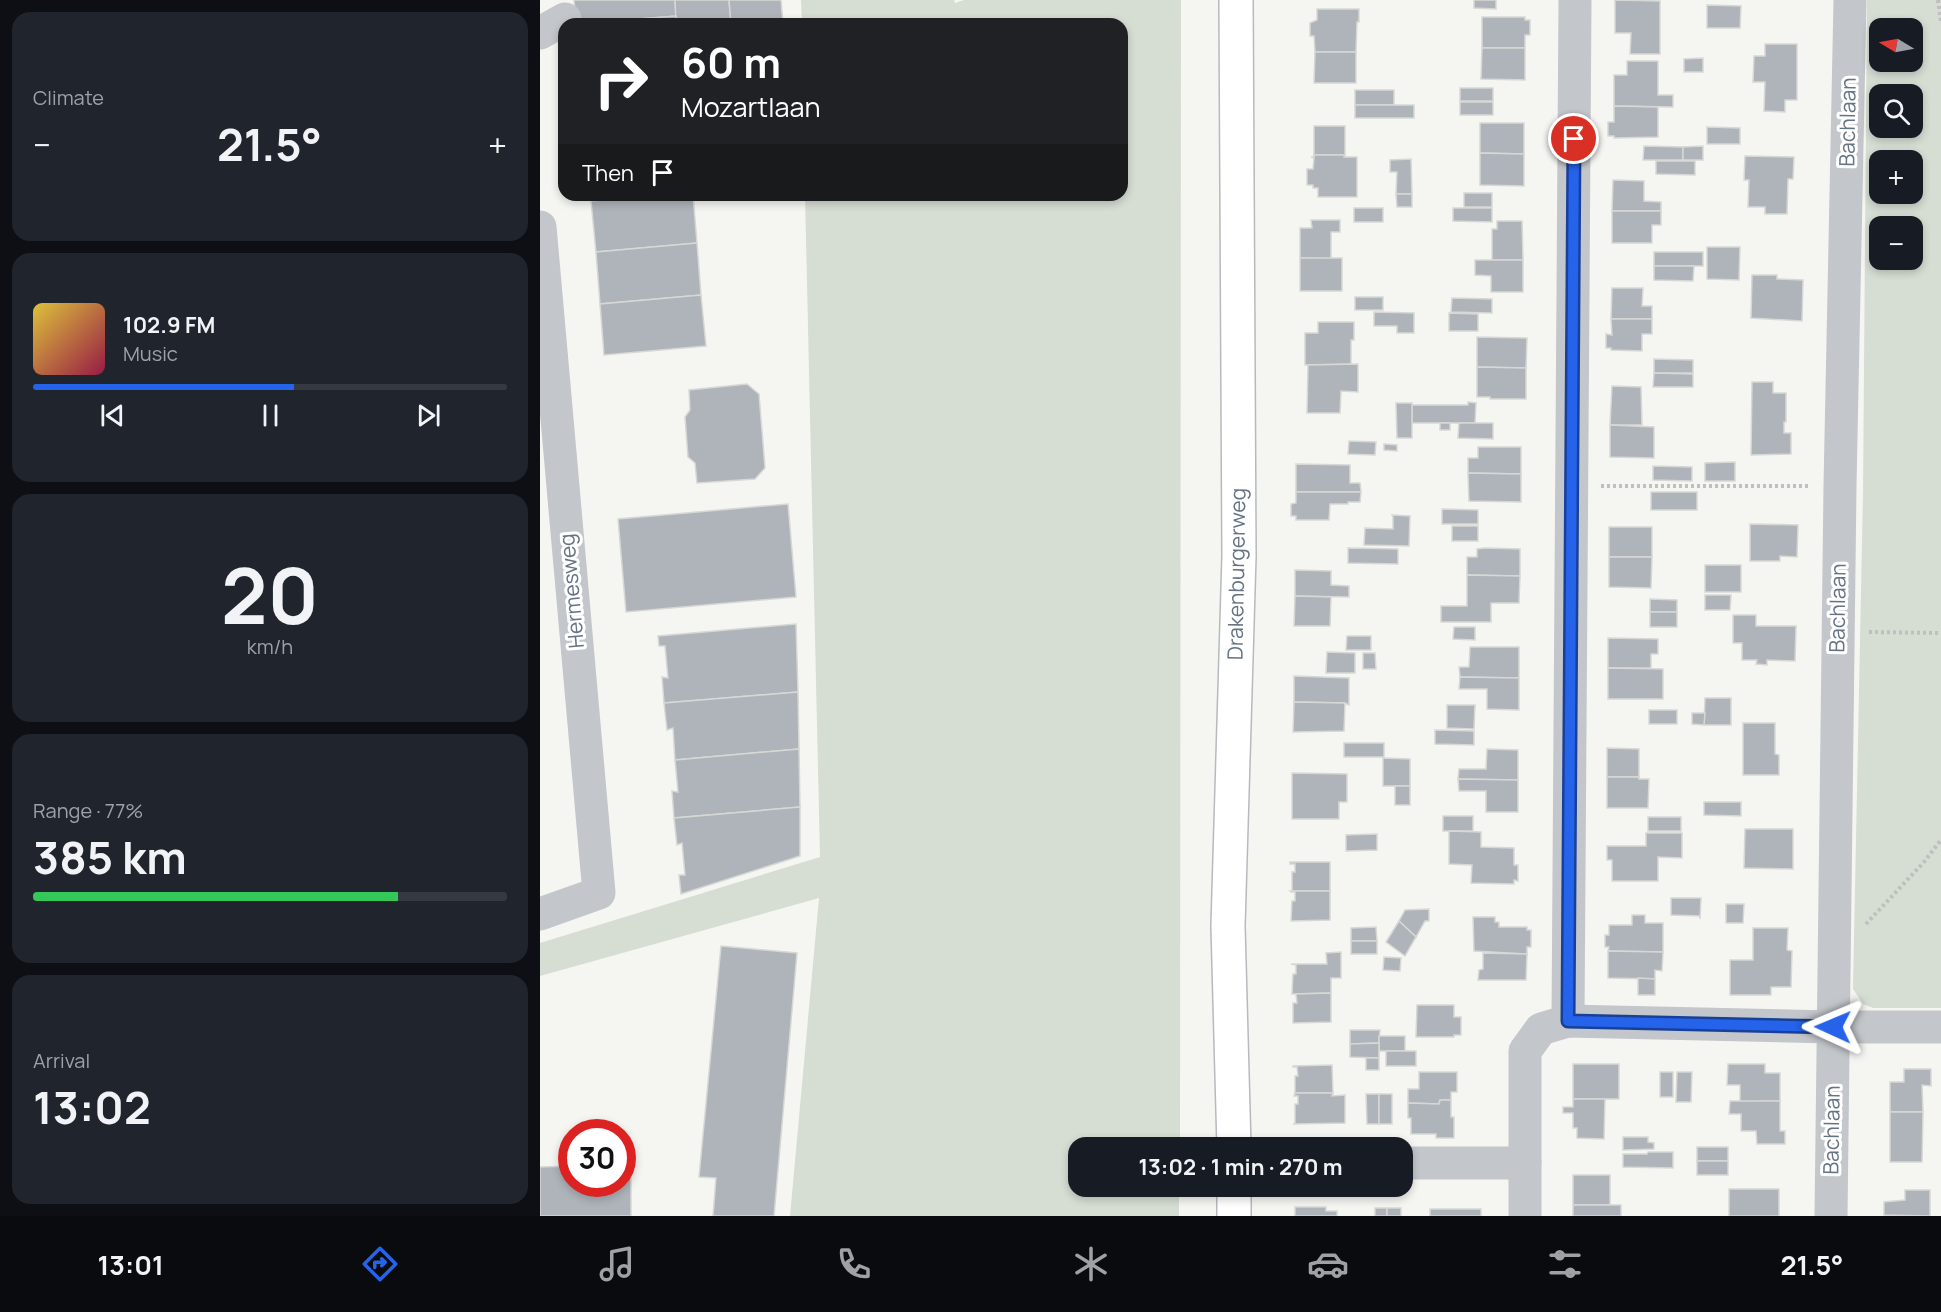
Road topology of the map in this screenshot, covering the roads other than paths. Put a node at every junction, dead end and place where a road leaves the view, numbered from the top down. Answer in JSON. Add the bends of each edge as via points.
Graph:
{"nodes":[{"id":1,"x":1236,"y":0,"type":"edge"},
{"id":2,"x":1575,"y":0,"type":"edge"},
{"id":3,"x":1850,"y":0,"type":"edge"},
{"id":4,"x":540,"y":227,"type":"edge"},
{"id":5,"x":540,"y":914,"type":"edge"},
{"id":6,"x":1568,"y":1021,"type":"junction"},
{"id":7,"x":1833,"y":1027,"type":"junction"},
{"id":8,"x":1941,"y":1027,"type":"edge"},
{"id":9,"x":1233,"y":1137,"type":"edge"},
{"id":10,"x":1413,"y":1163,"type":"edge"},
{"id":11,"x":1525,"y":1163,"type":"junction"},
{"id":12,"x":1234,"y":1197,"type":"edge"},
{"id":13,"x":1234,"y":1216,"type":"edge"},
{"id":14,"x":1524,"y":1216,"type":"edge"},
{"id":15,"x":1831,"y":1216,"type":"edge"}],
"edges":[{"from":1,"to":9,"type":"main road","name":"Drakenburgerweg","via":[[1239,556],[1228,926]]},
{"from":2,"to":6,"type":"street"},
{"from":3,"to":7,"type":"street","name":"Bachlaan"},
{"from":4,"to":5,"type":"street","name":"Hermesweg","via":[[599,893]]},
{"from":6,"to":7,"type":"street"},
{"from":6,"to":11,"type":"street","via":[[1541,1029],[1524,1051]]},
{"from":7,"to":8,"type":"street"},
{"from":7,"to":15,"type":"street","name":"Bachlaan"},
{"from":10,"to":11,"type":"street"},
{"from":11,"to":14,"type":"street"},
{"from":12,"to":13,"type":"main road"}]}
